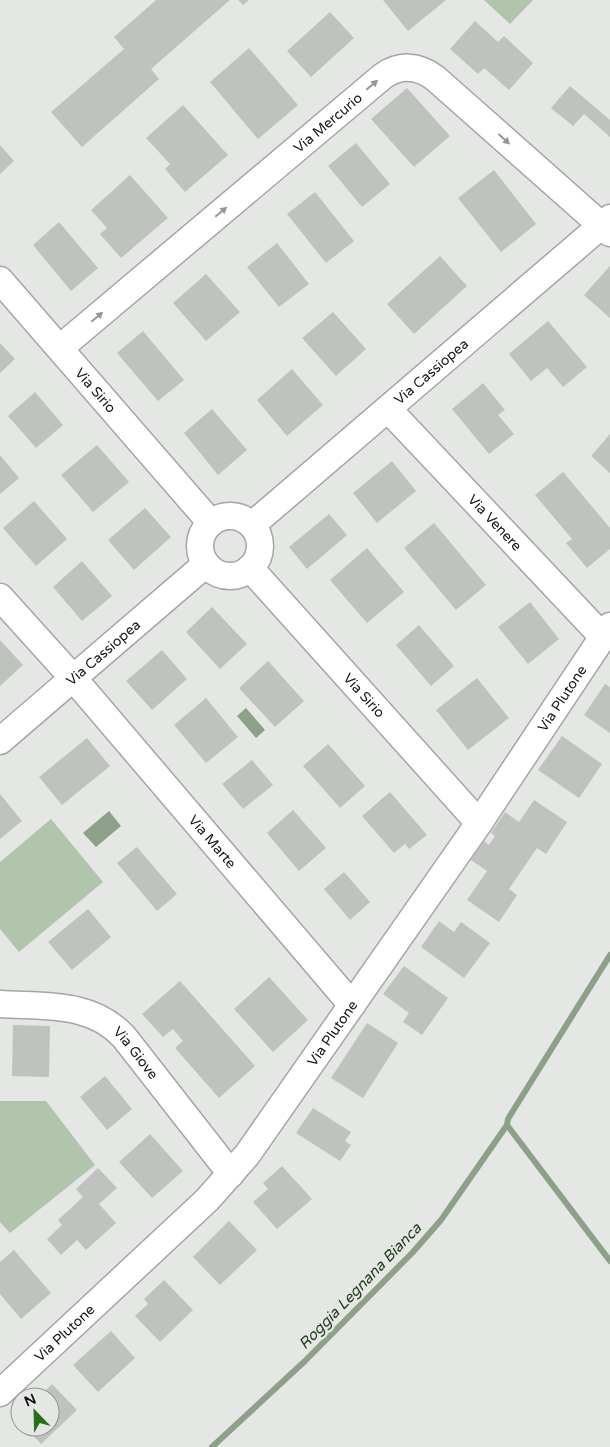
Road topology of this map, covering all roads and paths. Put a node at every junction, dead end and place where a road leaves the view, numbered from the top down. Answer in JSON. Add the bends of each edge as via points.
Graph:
{"nodes":[{"id":1,"x":607,"y":225,"type":"edge"},
{"id":2,"x":0,"y":280,"type":"edge"},
{"id":3,"x":60,"y":348,"type":"junction"},
{"id":4,"x":388,"y":409,"type":"junction"},
{"id":5,"x":211,"y":524,"type":"junction"},
{"id":6,"x":252,"y":525,"type":"junction"},
{"id":7,"x":206,"y":564,"type":"junction"},
{"id":8,"x":250,"y":568,"type":"junction"},
{"id":9,"x":0,"y":597,"type":"edge"},
{"id":10,"x":607,"y":632,"type":"edge"},
{"id":11,"x":74,"y":678,"type":"junction"},
{"id":12,"x":0,"y":742,"type":"edge"},
{"id":13,"x":479,"y":823,"type":"junction"},
{"id":14,"x":0,"y":1004,"type":"edge"},
{"id":15,"x":352,"y":1005,"type":"junction"},
{"id":16,"x":231,"y":1174,"type":"junction"},
{"id":17,"x":2,"y":1387,"type":"edge"}],
"edges":[{"from":3,"to":1,"type":"street","name":"Via Mercurio","one_way":true,"via":[[376,82],[397,69],[415,68],[435,78]]},
{"from":1,"to":4,"type":"street","name":"Via Cassiopea"},
{"from":2,"to":3,"type":"street","name":"Via Sirio"},
{"from":3,"to":5,"type":"street","name":"Via Sirio"},
{"from":4,"to":6,"type":"street","name":"Via Cassiopea"},
{"from":4,"to":10,"type":"street","name":"Via Venere"},
{"from":5,"to":6,"type":"street","via":[[227,516]]},
{"from":5,"to":7,"type":"street","via":[[201,538],[200,547]]},
{"from":6,"to":8,"type":"street","via":[[260,542],[260,552]]},
{"from":7,"to":8,"type":"street","via":[[214,571],[232,576]]},
{"from":7,"to":11,"type":"street","name":"Via Cassiopea"},
{"from":8,"to":13,"type":"street","name":"Via Sirio"},
{"from":9,"to":11,"type":"street","name":"Via Marte"},
{"from":10,"to":13,"type":"street","name":"Via Plutone"},
{"from":11,"to":12,"type":"street","name":"Via Cassiopea"},
{"from":11,"to":15,"type":"street","name":"Via Marte"},
{"from":13,"to":15,"type":"street","name":"Via Plutone"},
{"from":14,"to":16,"type":"street","name":"Via Giove","via":[[72,1009],[110,1024],[124,1037]]},
{"from":15,"to":16,"type":"street","name":"Via Plutone"},
{"from":16,"to":17,"type":"street","name":"Via Plutone","via":[[207,1200]]}]}
